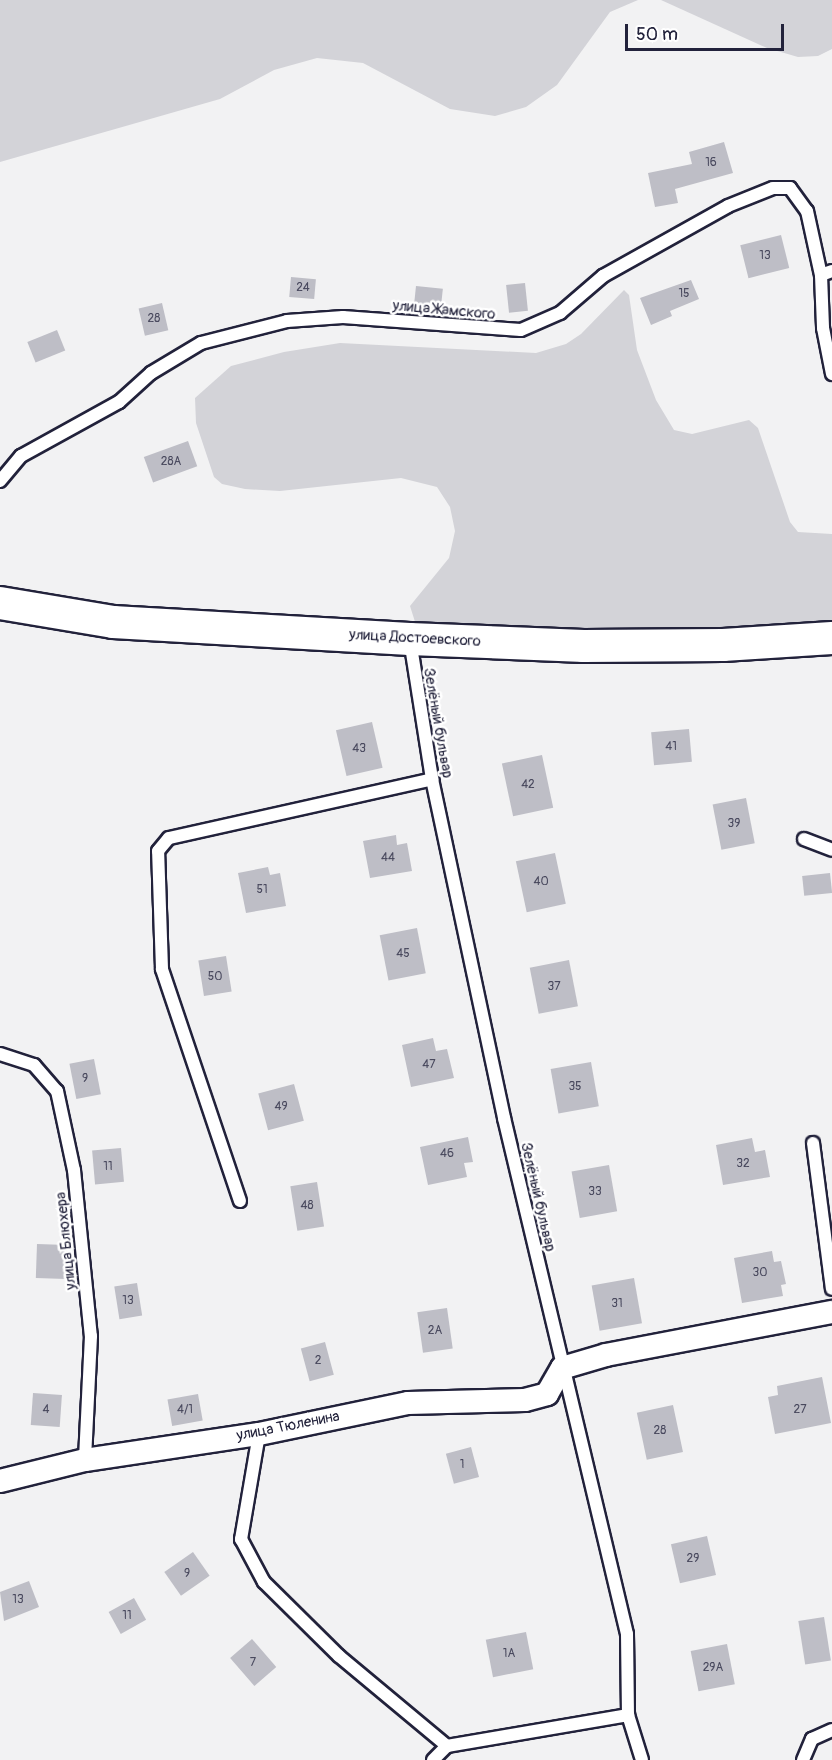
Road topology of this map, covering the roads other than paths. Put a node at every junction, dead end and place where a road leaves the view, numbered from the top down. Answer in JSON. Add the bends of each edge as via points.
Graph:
{"nodes":[{"id":1,"x":827,"y":273,"type":"edge"},
{"id":2,"x":832,"y":374,"type":"edge"},
{"id":3,"x":0,"y":481,"type":"edge"},
{"id":4,"x":0,"y":603,"type":"edge"},
{"id":5,"x":832,"y":638,"type":"edge"},
{"id":6,"x":410,"y":639,"type":"junction"},
{"id":7,"x":432,"y":779,"type":"junction"},
{"id":8,"x":804,"y":839,"type":"dead end"},
{"id":9,"x":832,"y":850,"type":"edge"},
{"id":10,"x":0,"y":1054,"type":"edge"},
{"id":11,"x":813,"y":1143,"type":"dead end"},
{"id":12,"x":240,"y":1201,"type":"dead end"},
{"id":13,"x":832,"y":1289,"type":"edge"},
{"id":14,"x":832,"y":1312,"type":"edge"},
{"id":15,"x":562,"y":1368,"type":"junction"},
{"id":16,"x":259,"y":1434,"type":"junction"},
{"id":17,"x":85,"y":1460,"type":"junction"},
{"id":18,"x":0,"y":1481,"type":"edge"},
{"id":19,"x":628,"y":1715,"type":"junction"},
{"id":20,"x":832,"y":1730,"type":"edge"},
{"id":21,"x":447,"y":1746,"type":"junction"},
{"id":22,"x":433,"y":1760,"type":"edge"},
{"id":23,"x":642,"y":1760,"type":"edge"},
{"id":24,"x":803,"y":1760,"type":"edge"}],
"edges":[{"from":1,"to":2,"type":"lane","via":[[823,328]]},
{"from":1,"to":3,"type":"lane","name":"улица Жамского","via":[[807,211],[790,188],[773,188],[728,206],[634,258],[603,276],[560,314],[521,330],[343,317],[287,321],[201,343],[152,373],[119,402],[21,456]]},
{"from":4,"to":6,"type":"main road","name":"улица Достоевского","via":[[113,622]]},
{"from":5,"to":6,"type":"main road","name":"улица Достоевского","via":[[723,645],[596,646]]},
{"from":6,"to":7,"type":"lane","name":"Зелёный бульвар"},
{"from":7,"to":12,"type":"lane","via":[[169,838],[158,851],[162,969]]},
{"from":7,"to":15,"type":"lane","name":"Зелёный бульвар"},
{"from":8,"to":9,"type":"lane"},
{"from":10,"to":17,"type":"lane","name":"улица Блюхера","via":[[34,1065],[57,1091],[74,1170],[91,1336]]},
{"from":11,"to":13,"type":"lane"},
{"from":14,"to":15,"type":"street","via":[[606,1355]]},
{"from":15,"to":16,"type":"street","name":"улица Тюленина","via":[[547,1394],[525,1401],[408,1403]]},
{"from":15,"to":19,"type":"lane","name":"Зелёный бульвар","via":[[627,1634]]},
{"from":16,"to":17,"type":"street","name":"улица Тюленина"},
{"from":16,"to":21,"type":"lane","via":[[241,1539],[264,1582],[339,1656]]},
{"from":17,"to":18,"type":"street","name":"улица Тюленина"},
{"from":19,"to":21,"type":"lane"},
{"from":19,"to":23,"type":"lane","name":"Зелёный бульвар"},
{"from":20,"to":24,"type":"lane","via":[[812,1739]]},
{"from":21,"to":22,"type":"lane"}]}
